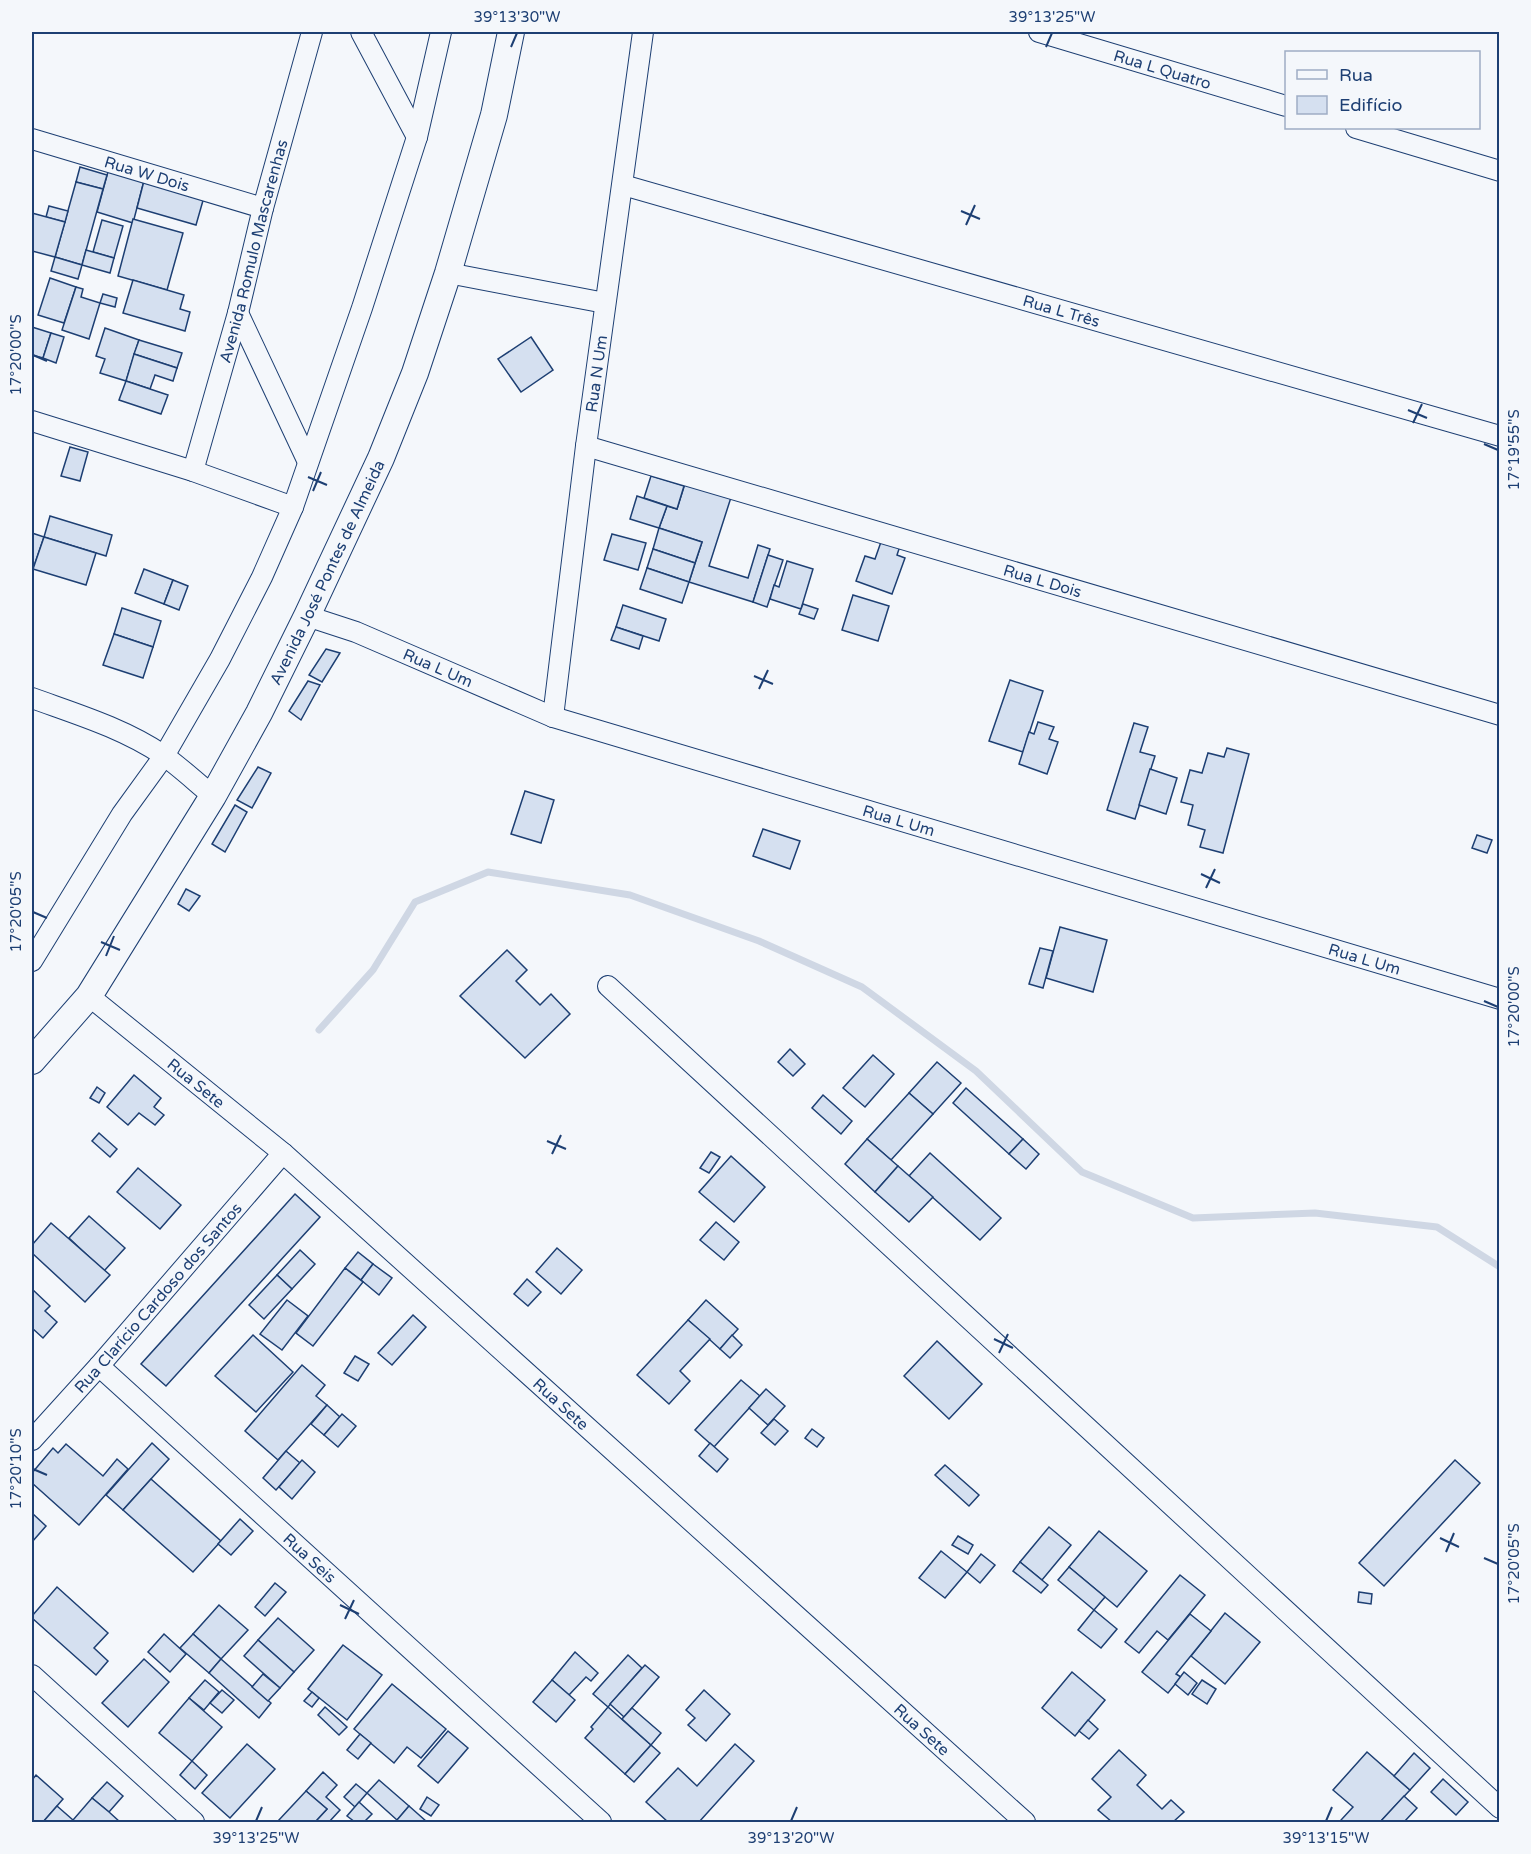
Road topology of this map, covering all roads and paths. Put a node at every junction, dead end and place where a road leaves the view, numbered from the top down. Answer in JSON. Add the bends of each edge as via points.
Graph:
{"nodes":[{"id":1,"x":312,"y":32,"type":"edge"},
{"id":2,"x":362,"y":32,"type":"edge"},
{"id":3,"x":441,"y":32,"type":"edge"},
{"id":4,"x":511,"y":32,"type":"edge"},
{"id":5,"x":643,"y":32,"type":"edge"},
{"id":6,"x":1039,"y":32,"type":"edge"},
{"id":7,"x":1285,"y":105,"type":"edge"},
{"id":8,"x":1359,"y":129,"type":"edge"},
{"id":9,"x":417,"y":137,"type":"junction"},
{"id":10,"x":32,"y":139,"type":"edge"},
{"id":11,"x":1500,"y":171,"type":"edge"},
{"id":12,"x":623,"y":185,"type":"junction"},
{"id":13,"x":263,"y":207,"type":"junction"},
{"id":14,"x":448,"y":273,"type":"junction"},
{"id":15,"x":605,"y":303,"type":"junction"},
{"id":16,"x":238,"y":313,"type":"junction"},
{"id":17,"x":32,"y":421,"type":"edge"},
{"id":18,"x":1500,"y":436,"type":"edge"},
{"id":19,"x":586,"y":446,"type":"junction"},
{"id":20,"x":308,"y":462,"type":"junction"},
{"id":21,"x":193,"y":471,"type":"junction"},
{"id":22,"x":293,"y":507,"type":"junction"},
{"id":23,"x":307,"y":616,"type":"junction"},
{"id":24,"x":32,"y":698,"type":"edge"},
{"id":25,"x":1500,"y":716,"type":"edge"},
{"id":26,"x":553,"y":717,"type":"junction"},
{"id":27,"x":164,"y":756,"type":"junction"},
{"id":28,"x":213,"y":796,"type":"junction"},
{"id":29,"x":32,"y":962,"type":"edge"},
{"id":30,"x":608,"y":986,"type":"dead end"},
{"id":31,"x":88,"y":996,"type":"junction"},
{"id":32,"x":1500,"y":999,"type":"edge"},
{"id":33,"x":32,"y":1061,"type":"edge"},
{"id":34,"x":282,"y":1153,"type":"junction"},
{"id":35,"x":99,"y":1366,"type":"junction"},
{"id":36,"x":32,"y":1440,"type":"edge"},
{"id":37,"x":32,"y":1675,"type":"edge"},
{"id":38,"x":1500,"y":1808,"type":"edge"},
{"id":39,"x":194,"y":1822,"type":"edge"},
{"id":40,"x":601,"y":1822,"type":"edge"},
{"id":41,"x":1025,"y":1822,"type":"edge"}],
"edges":[{"from":1,"to":13,"type":"street","name":"Avenida Romulo Mascarenhas"},
{"from":2,"to":9,"type":"street"},
{"from":3,"to":9,"type":"street"},
{"from":4,"to":14,"type":"street","name":"Avenida José Pontes de Almeida","via":[[494,115]]},
{"from":5,"to":12,"type":"street","name":"Rua N Um"},
{"from":6,"to":7,"type":"street","name":"Rua L Quatro"},
{"from":8,"to":11,"type":"street"},
{"from":9,"to":20,"type":"street"},
{"from":10,"to":13,"type":"street","name":"Rua W Dois"},
{"from":12,"to":15,"type":"street","name":"Rua N Um"},
{"from":12,"to":18,"type":"street","name":"Rua L Três"},
{"from":13,"to":16,"type":"street","name":"Avenida Romulo Mascarenhas"},
{"from":14,"to":15,"type":"street"},
{"from":14,"to":23,"type":"street","name":"Avenida José Pontes de Almeida","via":[[415,373],[381,458]]},
{"from":15,"to":19,"type":"street","name":"Rua N Um"},
{"from":16,"to":20,"type":"street"},
{"from":16,"to":21,"type":"street","name":"Avenida Romulo Mascarenhas"},
{"from":17,"to":21,"type":"street"},
{"from":19,"to":25,"type":"street","name":"Rua L Dois"},
{"from":19,"to":26,"type":"street","name":"Rua N Um"},
{"from":20,"to":22,"type":"street"},
{"from":21,"to":22,"type":"street"},
{"from":22,"to":27,"type":"street","via":[[220,659]]},
{"from":23,"to":26,"type":"street","name":"Rua L Um"},
{"from":23,"to":28,"type":"street","name":"Avenida José Pontes de Almeida"},
{"from":24,"to":27,"type":"street","via":[[106,725]]},
{"from":26,"to":32,"type":"street","name":"Rua L Um"},
{"from":27,"to":28,"type":"street"},
{"from":27,"to":29,"type":"street","via":[[122,814]]},
{"from":28,"to":31,"type":"street","name":"Avenida José Pontes de Almeida"},
{"from":30,"to":38,"type":"street"},
{"from":31,"to":33,"type":"street","name":"Avenida José Pontes de Almeida"},
{"from":31,"to":34,"type":"street","name":"Rua Sete"},
{"from":34,"to":35,"type":"street","name":"Rua Clarício Cardoso dos Santos"},
{"from":34,"to":41,"type":"street","name":"Rua Sete"},
{"from":35,"to":36,"type":"street","name":"Rua Clarício Cardoso dos Santos"},
{"from":35,"to":40,"type":"street","name":"Rua Seis"},
{"from":37,"to":39,"type":"street"}]}
